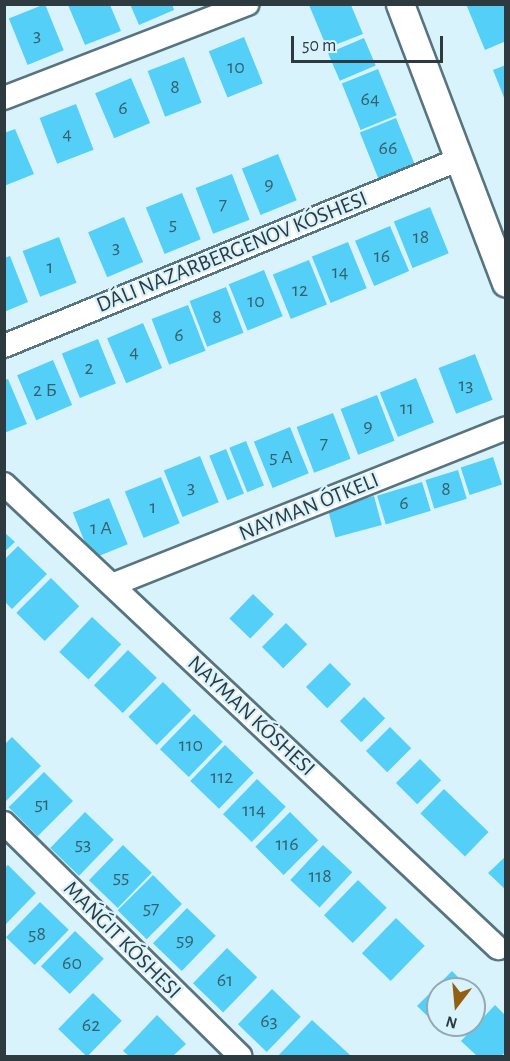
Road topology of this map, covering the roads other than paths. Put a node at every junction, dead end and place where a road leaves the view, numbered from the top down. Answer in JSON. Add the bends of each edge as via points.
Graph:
{"nodes":[{"id":1,"x":248,"y":4,"type":"edge"},
{"id":2,"x":400,"y":4,"type":"edge"},
{"id":3,"x":4,"y":98,"type":"edge"},
{"id":4,"x":459,"y":159,"type":"junction"},
{"id":5,"x":506,"y":283,"type":"edge"},
{"id":6,"x":4,"y":346,"type":"edge"},
{"id":7,"x":506,"y":428,"type":"edge"},
{"id":8,"x":4,"y":484,"type":"edge"},
{"id":9,"x":112,"y":585,"type":"junction"},
{"id":10,"x":4,"y":824,"type":"edge"},
{"id":11,"x":498,"y":948,"type":"dead end"},
{"id":12,"x":240,"y":1056,"type":"edge"}],
"edges":[{"from":1,"to":3,"type":"street"},
{"from":2,"to":4,"type":"street"},
{"from":4,"to":5,"type":"street"},
{"from":4,"to":6,"type":"street","name":"DÁLI NAZARBERGENOV KÓSHESI"},
{"from":7,"to":9,"type":"street","name":"NAYMAN ÓTKELI"},
{"from":8,"to":9,"type":"street","name":"NAYMAN KÓSHESI"},
{"from":9,"to":11,"type":"street","name":"NAYMAN KÓSHESI"},
{"from":10,"to":12,"type":"street"}]}
